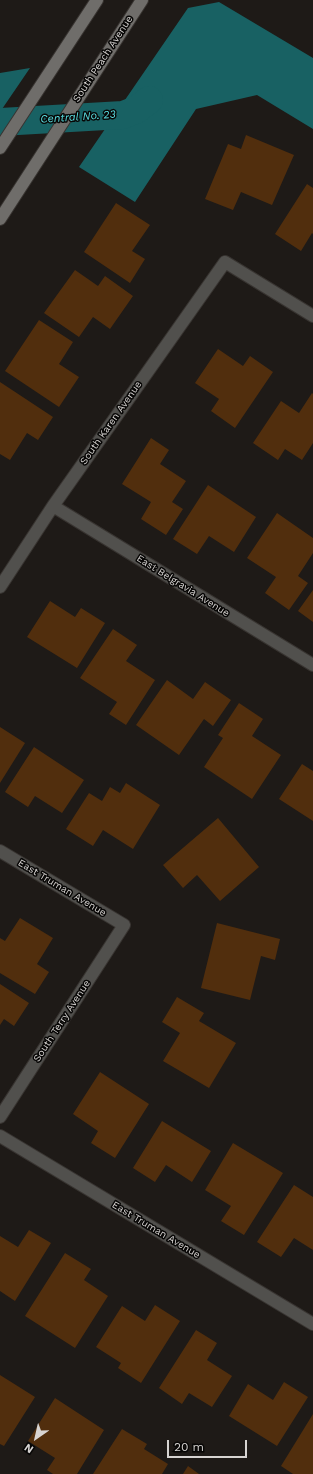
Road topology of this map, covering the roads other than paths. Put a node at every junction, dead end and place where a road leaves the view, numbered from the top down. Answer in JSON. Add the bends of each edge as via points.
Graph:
{"nodes":[{"id":1,"x":97,"y":0,"type":"edge"},
{"id":2,"x":142,"y":0,"type":"edge"},
{"id":3,"x":0,"y":148,"type":"edge"},
{"id":4,"x":0,"y":219,"type":"edge"},
{"id":5,"x":313,"y":316,"type":"edge"},
{"id":6,"x":53,"y":506,"type":"junction"},
{"id":7,"x":0,"y":587,"type":"edge"},
{"id":8,"x":313,"y":666,"type":"edge"},
{"id":9,"x":0,"y":851,"type":"edge"},
{"id":10,"x":124,"y":925,"type":"joint"},
{"id":11,"x":0,"y":1117,"type":"edge"},
{"id":12,"x":0,"y":1136,"type":"edge"},
{"id":13,"x":313,"y":1324,"type":"edge"}],
"edges":[{"from":1,"to":3,"type":"street"},
{"from":2,"to":4,"type":"street","name":"South Peach Avenue"},
{"from":5,"to":6,"type":"street","name":"South Karen Avenue","via":[[225,262]]},
{"from":6,"to":7,"type":"street","name":"South Karen Avenue"},
{"from":6,"to":8,"type":"street","name":"East Belgravia Avenue"},
{"from":9,"to":10,"type":"street","name":"East Truman Avenue"},
{"from":10,"to":11,"type":"street","name":"South Terry Avenue"},
{"from":12,"to":13,"type":"street","name":"East Truman Avenue"}]}
